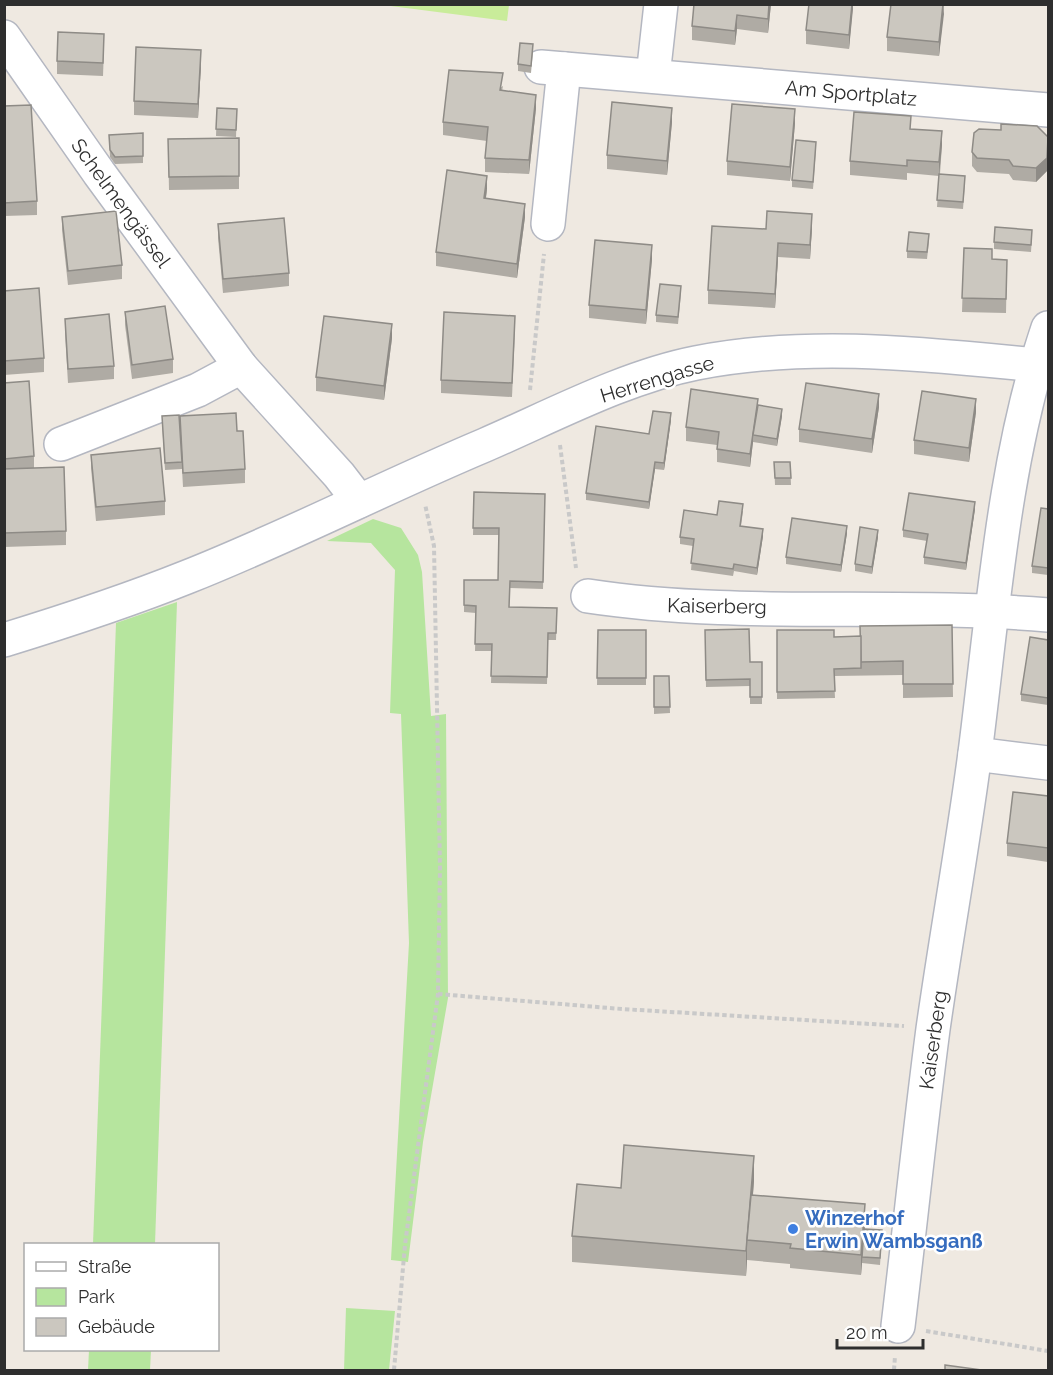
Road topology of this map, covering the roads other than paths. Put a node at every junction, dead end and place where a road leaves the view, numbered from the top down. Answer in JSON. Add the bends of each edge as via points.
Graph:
{"nodes":[{"id":1,"x":661,"y":4,"type":"edge"},
{"id":2,"x":4,"y":37,"type":"edge"},
{"id":3,"x":653,"y":76,"type":"junction"},
{"id":4,"x":1048,"y":110,"type":"edge"},
{"id":5,"x":548,"y":224,"type":"dead end"},
{"id":6,"x":1048,"y":328,"type":"edge"},
{"id":7,"x":1042,"y":366,"type":"edge"},
{"id":8,"x":241,"y":367,"type":"junction"},
{"id":9,"x":61,"y":444,"type":"dead end"},
{"id":10,"x":359,"y":501,"type":"junction"},
{"id":11,"x":588,"y":596,"type":"road end"},
{"id":12,"x":991,"y":610,"type":"junction"},
{"id":13,"x":1048,"y":615,"type":"edge"},
{"id":14,"x":4,"y":640,"type":"edge"},
{"id":15,"x":975,"y":754,"type":"junction"},
{"id":16,"x":1048,"y":763,"type":"edge"},
{"id":17,"x":898,"y":1326,"type":"road end"}],
"edges":[{"from":1,"to":3,"type":"street"},
{"from":2,"to":8,"type":"street","name":"Schelmengässel"},
{"from":3,"to":4,"type":"street","name":"Am Sportplatz"},
{"from":3,"to":5,"type":"street","name":"Am Sportplatz","via":[[552,68]]},
{"from":6,"to":7,"type":"street","name":"Kaiserberg"},
{"from":7,"to":10,"type":"street","name":"Herrengasse","via":[[889,352],[781,350],[694,363],[619,387]]},
{"from":7,"to":12,"type":"street","name":"Kaiserberg","via":[[1022,423]]},
{"from":8,"to":9,"type":"street","via":[[198,390]]},
{"from":8,"to":10,"type":"street","name":"Schelmengässel"},
{"from":10,"to":14,"type":"street","name":"Herrengasse","via":[[181,580]]},
{"from":11,"to":12,"type":"street","name":"Kaiserberg","via":[[687,607]]},
{"from":12,"to":13,"type":"street","name":"Kaiserberg"},
{"from":12,"to":15,"type":"street","name":"Kaiserberg"},
{"from":15,"to":16,"type":"street"},
{"from":15,"to":17,"type":"street","name":"Kaiserberg","via":[[933,1028]]}]}
